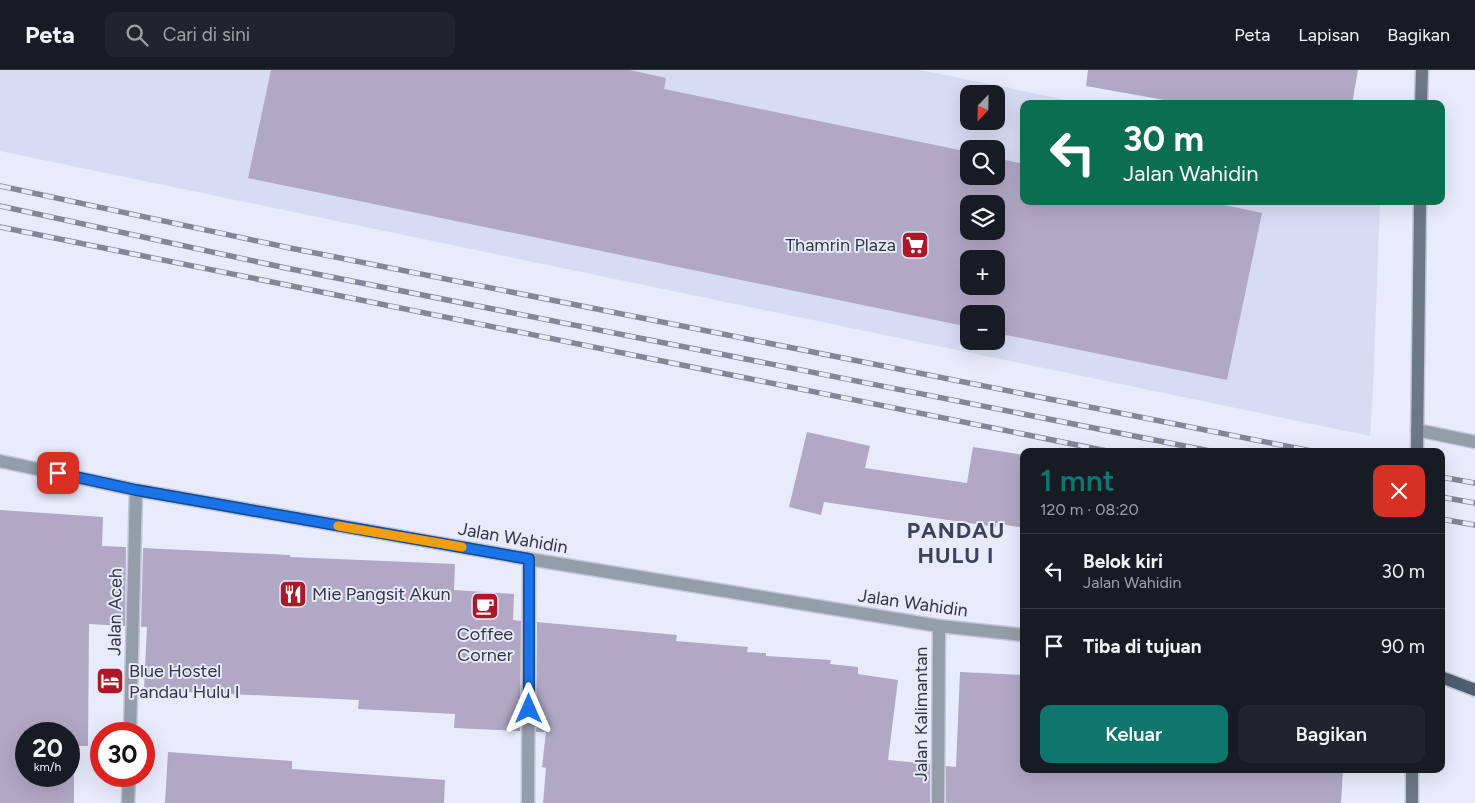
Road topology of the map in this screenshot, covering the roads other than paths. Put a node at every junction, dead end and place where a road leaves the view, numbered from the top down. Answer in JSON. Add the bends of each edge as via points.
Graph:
{"nodes":[{"id":1,"x":1422,"y":70,"type":"edge"},
{"id":2,"x":1422,"y":100,"type":"edge"},
{"id":3,"x":1420,"y":205,"type":"edge"},
{"id":4,"x":1417,"y":430,"type":"junction"},
{"id":5,"x":1475,"y":442,"type":"edge"},
{"id":6,"x":1417,"y":448,"type":"edge"},
{"id":7,"x":0,"y":461,"type":"edge"},
{"id":8,"x":136,"y":490,"type":"junction"},
{"id":9,"x":529,"y":559,"type":"junction"},
{"id":10,"x":939,"y":626,"type":"junction"},
{"id":11,"x":1020,"y":635,"type":"edge"},
{"id":12,"x":1445,"y":679,"type":"edge"},
{"id":13,"x":1475,"y":690,"type":"edge"},
{"id":14,"x":130,"y":722,"type":"edge"},
{"id":15,"x":1412,"y":773,"type":"edge"},
{"id":16,"x":128,"y":787,"type":"edge"},
{"id":17,"x":128,"y":803,"type":"edge"},
{"id":18,"x":528,"y":803,"type":"edge"},
{"id":19,"x":938,"y":803,"type":"edge"},
{"id":20,"x":1412,"y":803,"type":"edge"}],
"edges":[{"from":1,"to":2,"type":"main road"},
{"from":3,"to":4,"type":"main road"},
{"from":4,"to":5,"type":"street"},
{"from":4,"to":6,"type":"main road"},
{"from":7,"to":8,"type":"street","name":"Jalan Wahidin"},
{"from":8,"to":9,"type":"street","name":"Jalan Wahidin"},
{"from":8,"to":14,"type":"street","name":"Jalan Aceh"},
{"from":9,"to":10,"type":"street","name":"Jalan Wahidin"},
{"from":9,"to":18,"type":"street"},
{"from":10,"to":11,"type":"street","name":"Jalan Wahidin"},
{"from":10,"to":19,"type":"street","name":"Jalan Kalimantan"},
{"from":12,"to":13,"type":"main road"},
{"from":15,"to":20,"type":"main road"},
{"from":16,"to":17,"type":"street"}]}
